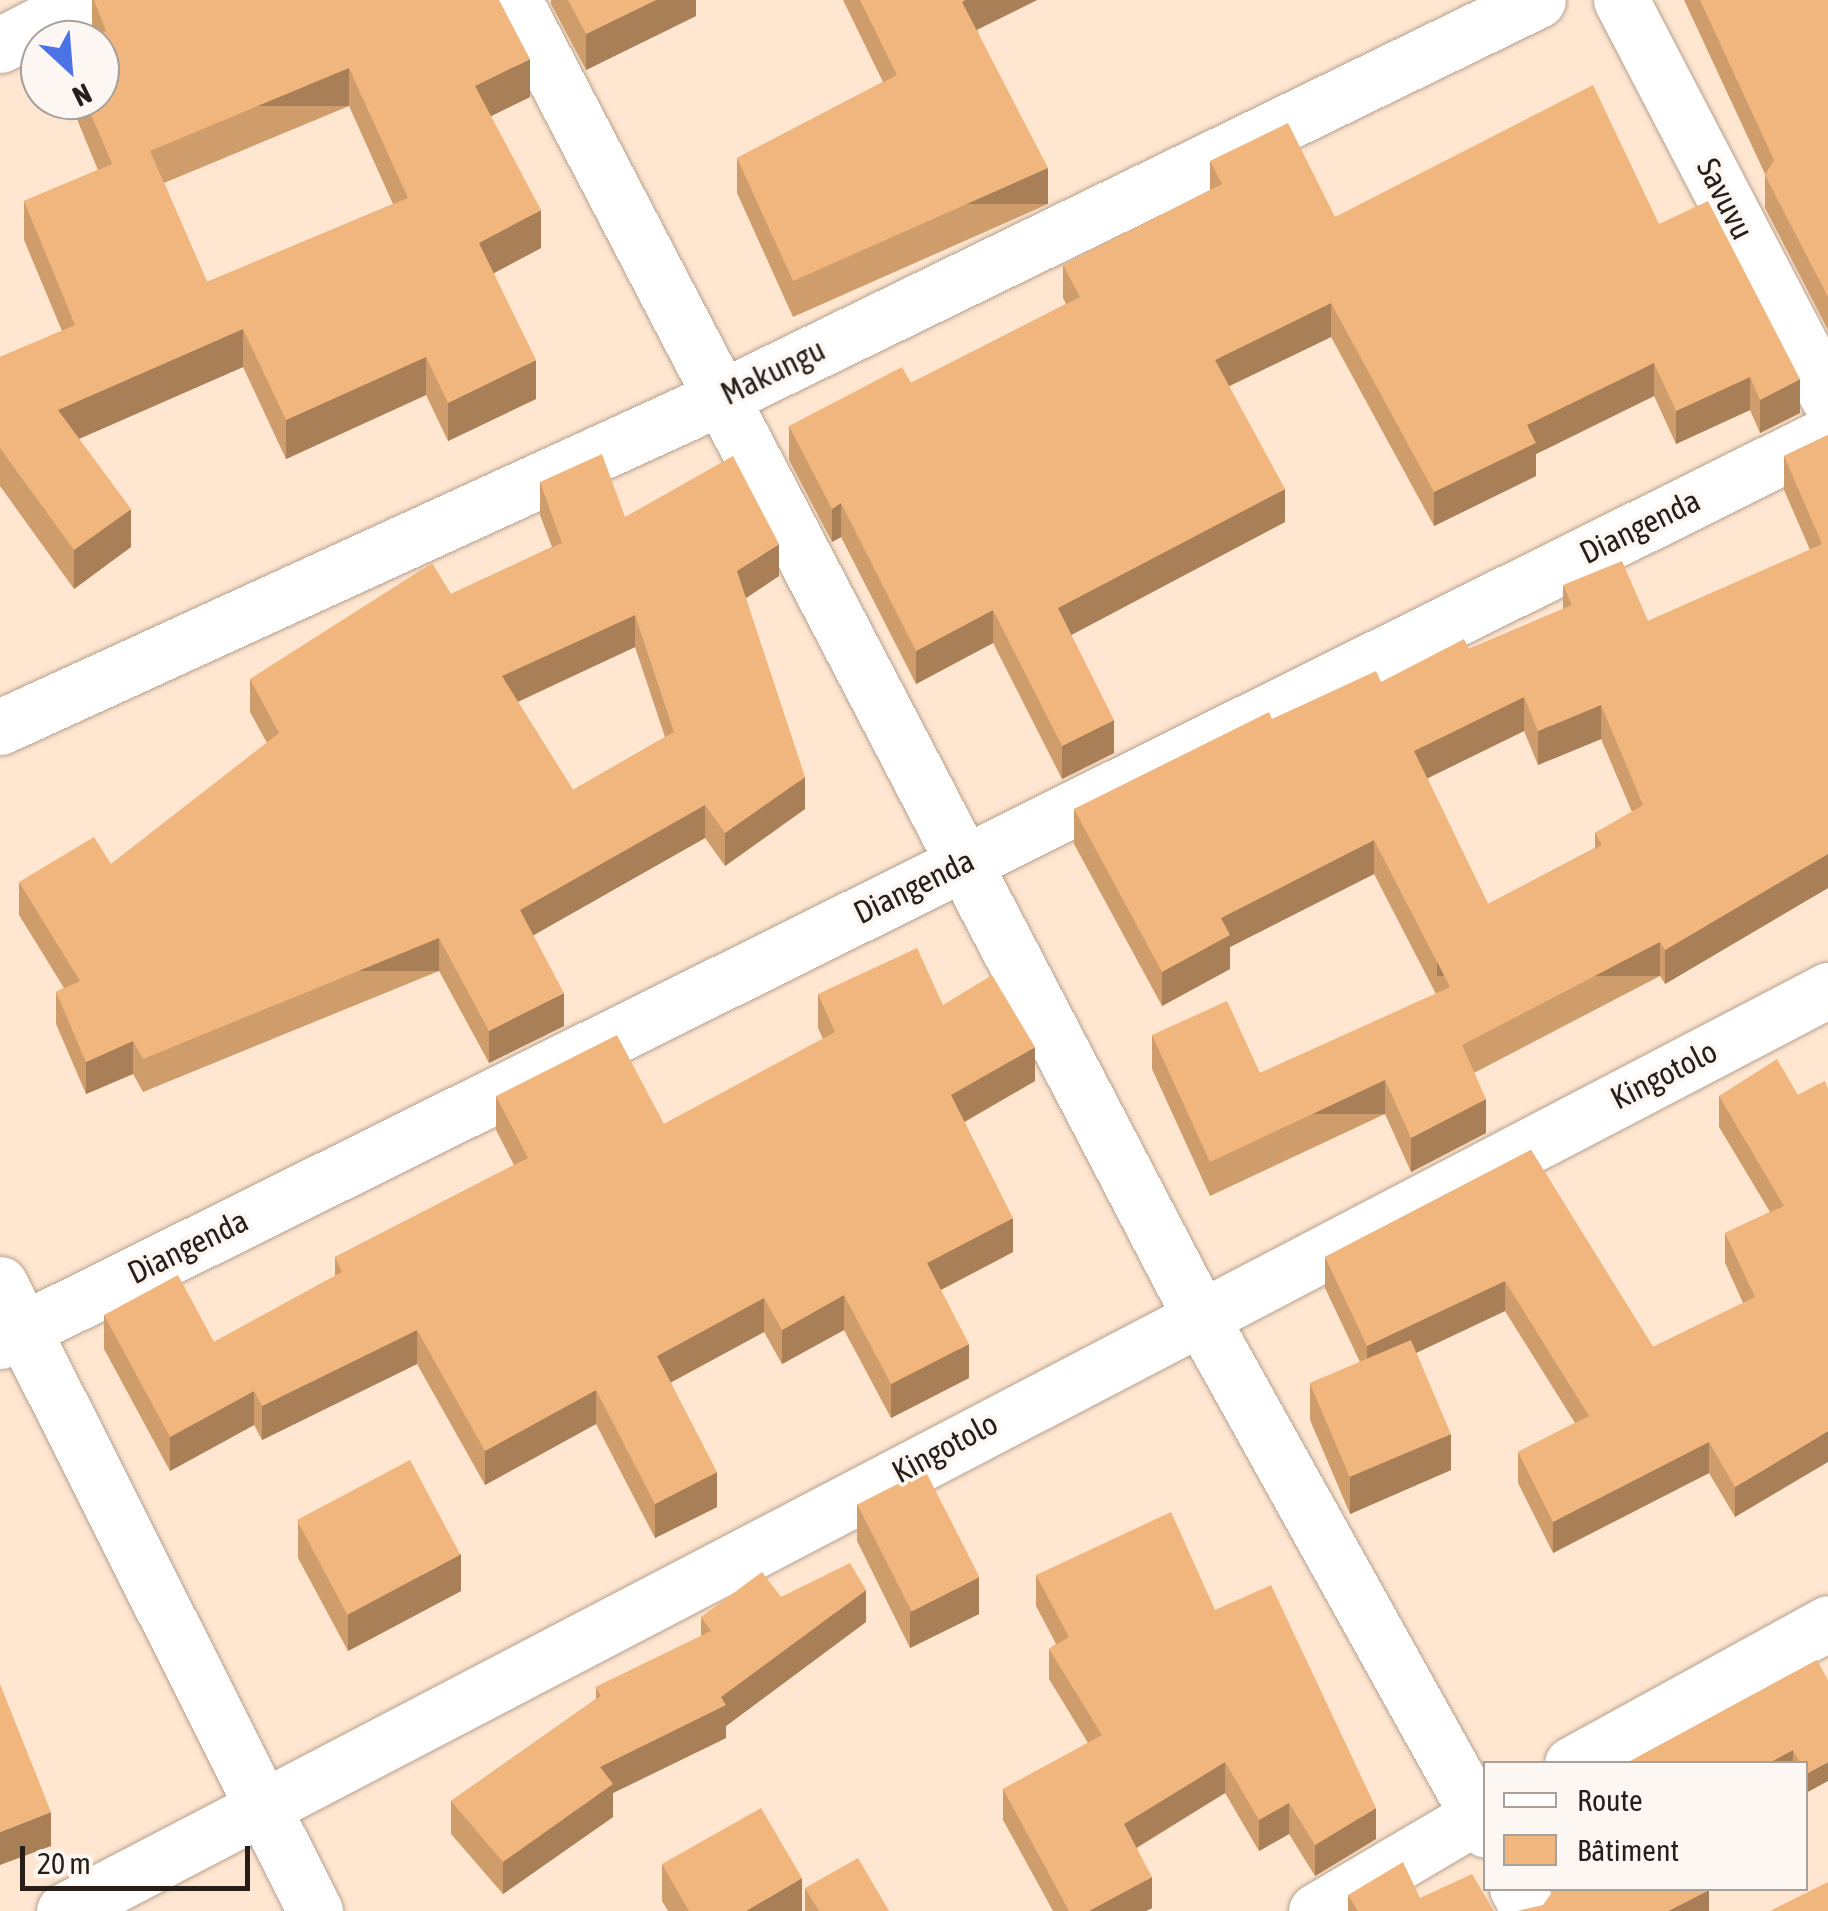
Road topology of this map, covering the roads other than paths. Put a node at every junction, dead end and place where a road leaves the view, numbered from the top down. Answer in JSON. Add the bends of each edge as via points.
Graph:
{"nodes":[{"id":1,"x":87,"y":0,"type":"edge"},
{"id":2,"x":514,"y":0,"type":"edge"},
{"id":3,"x":1538,"y":0,"type":"edge"},
{"id":4,"x":1622,"y":0,"type":"edge"},
{"id":5,"x":0,"y":45,"type":"edge"},
{"id":6,"x":724,"y":396,"type":"junction"},
{"id":7,"x":1828,"y":398,"type":"edge"},
{"id":8,"x":1828,"y":434,"type":"edge"},
{"id":9,"x":0,"y":728,"type":"edge"},
{"id":10,"x":962,"y":863,"type":"junction"},
{"id":11,"x":1828,"y":990,"type":"edge"},
{"id":12,"x":1199,"y":1314,"type":"junction"},
{"id":13,"x":8,"y":1318,"type":"edge"},
{"id":14,"x":1828,"y":1624,"type":"edge"},
{"id":15,"x":1577,"y":1761,"type":"edge"},
{"id":16,"x":262,"y":1809,"type":"junction"},
{"id":17,"x":1483,"y":1819,"type":"edge"},
{"id":18,"x":64,"y":1911,"type":"edge"},
{"id":19,"x":315,"y":1911,"type":"edge"},
{"id":20,"x":1316,"y":1911,"type":"edge"}],
"edges":[{"from":1,"to":5,"type":"street"},
{"from":2,"to":6,"type":"street"},
{"from":3,"to":6,"type":"street","name":"Makungu"},
{"from":4,"to":7,"type":"street","name":"Savuvu"},
{"from":6,"to":9,"type":"street","name":"Makungu"},
{"from":6,"to":10,"type":"street"},
{"from":8,"to":10,"type":"street","name":"Diangenda"},
{"from":10,"to":12,"type":"street"},
{"from":10,"to":13,"type":"street","name":"Diangenda"},
{"from":11,"to":12,"type":"street","name":"Kingotolo"},
{"from":12,"to":16,"type":"street","name":"Kingotolo"},
{"from":12,"to":17,"type":"street"},
{"from":13,"to":16,"type":"street"},
{"from":14,"to":15,"type":"street"},
{"from":16,"to":18,"type":"street","name":"Kingotolo"},
{"from":16,"to":19,"type":"street"},
{"from":17,"to":20,"type":"street"}]}
